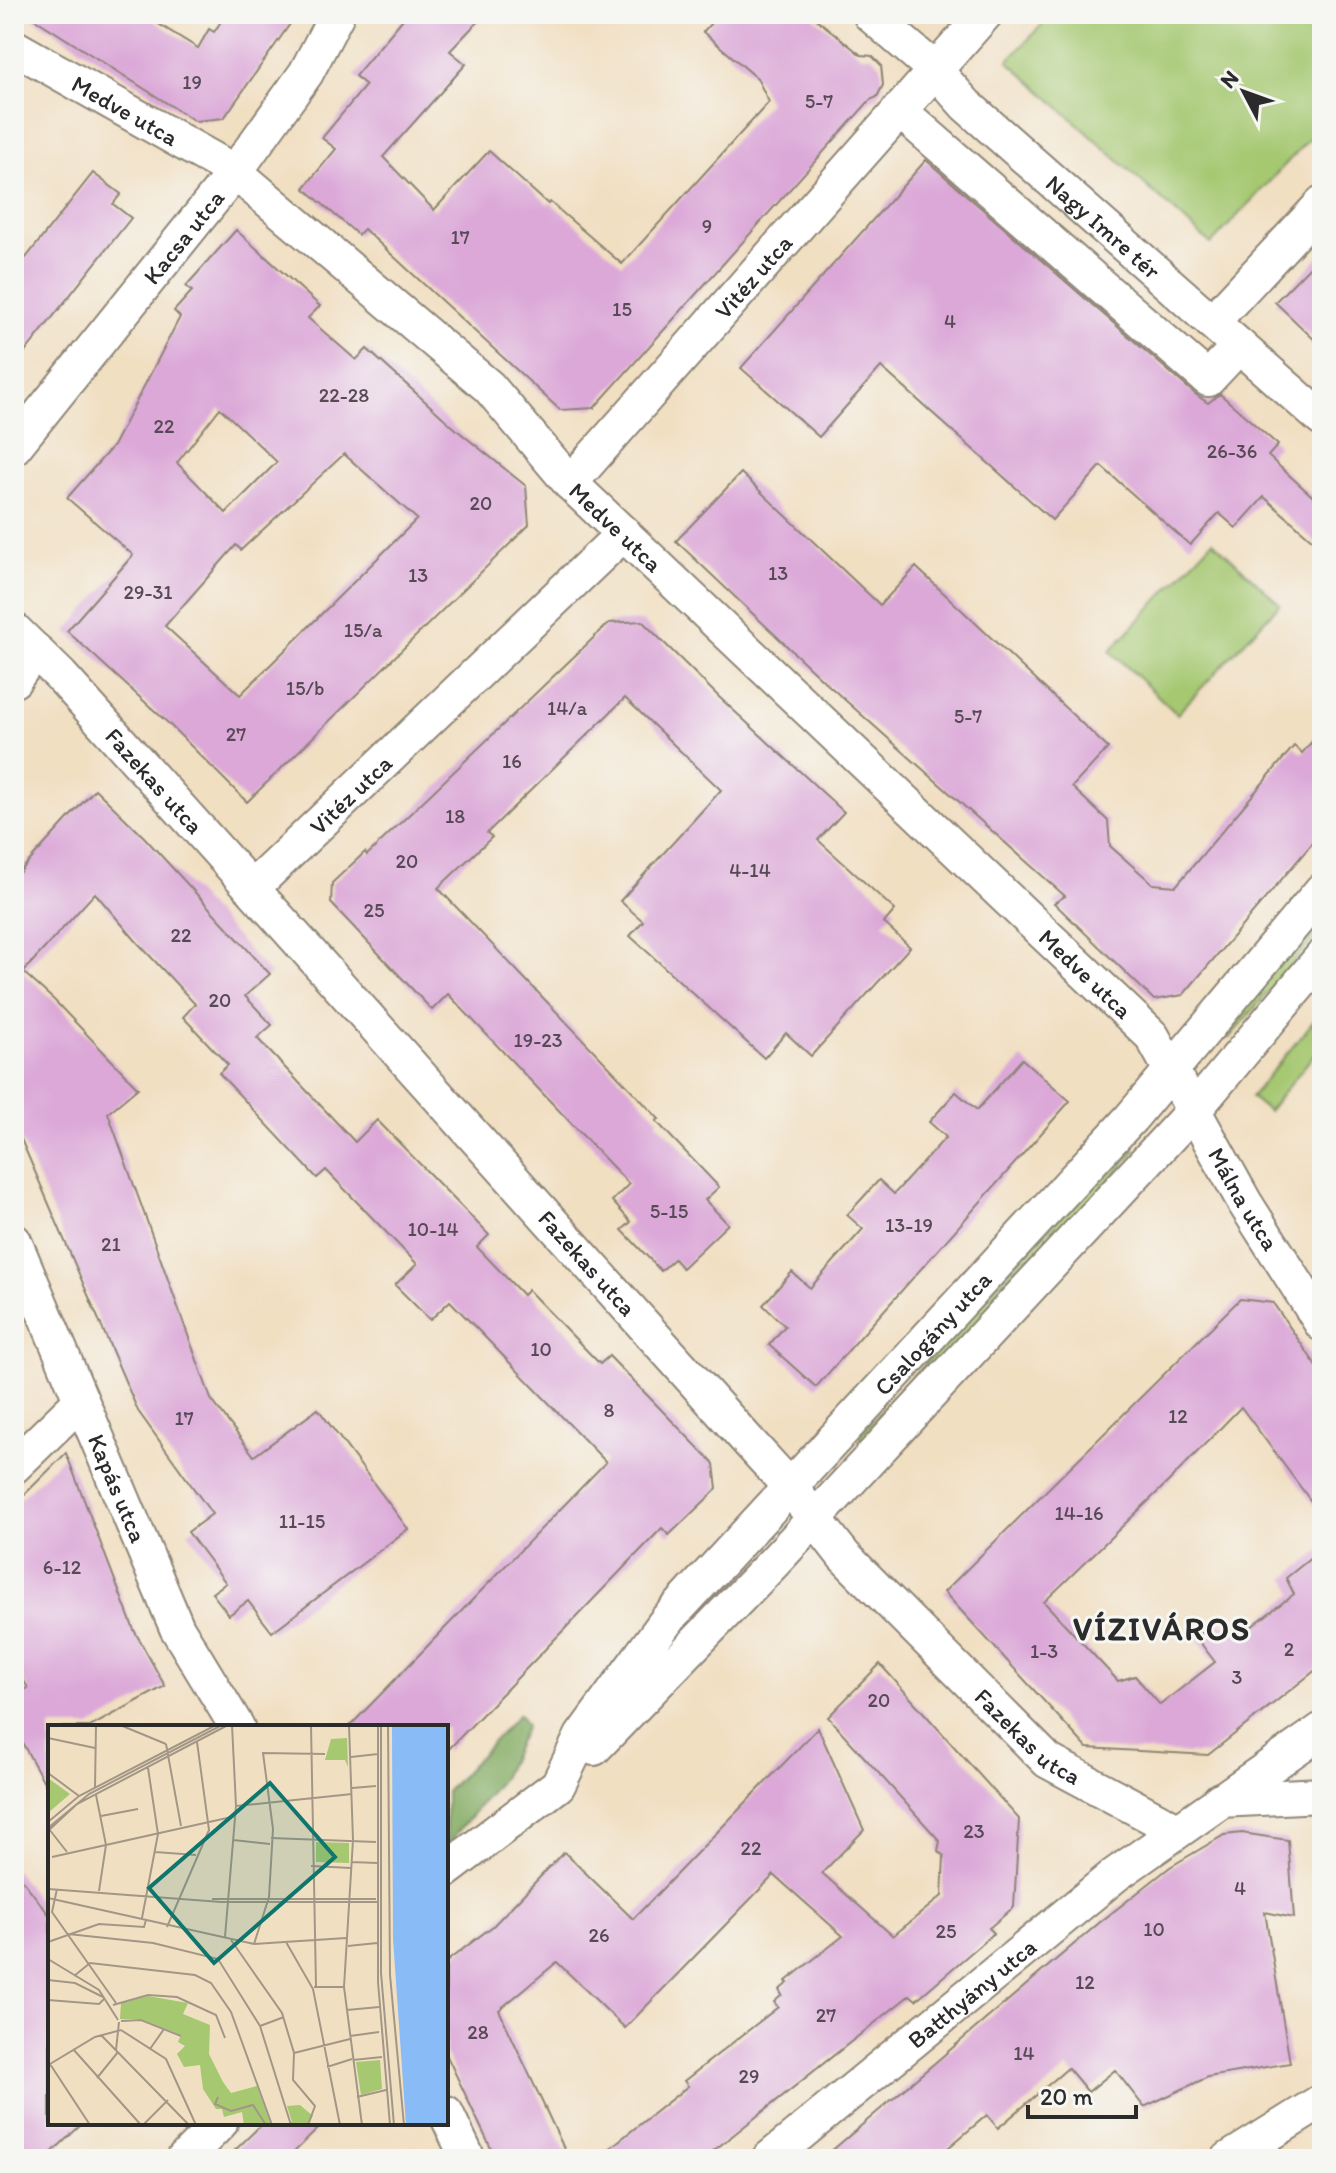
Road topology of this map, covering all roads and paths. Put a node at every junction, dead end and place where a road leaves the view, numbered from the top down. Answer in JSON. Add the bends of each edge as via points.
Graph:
{"nodes":[{"id":1,"x":337,"y":14,"type":"edge"},
{"id":2,"x":870,"y":14,"type":"edge"},
{"id":3,"x":985,"y":14,"type":"edge"},
{"id":4,"x":14,"y":47,"type":"edge"},
{"id":5,"x":934,"y":69,"type":"junction"},
{"id":6,"x":899,"y":110,"type":"junction"},
{"id":7,"x":235,"y":172,"type":"junction"},
{"id":8,"x":1322,"y":204,"type":"edge"},
{"id":9,"x":1212,"y":322,"type":"junction"},
{"id":10,"x":1239,"y":346,"type":"junction"},
{"id":11,"x":1322,"y":419,"type":"edge"},
{"id":12,"x":14,"y":447,"type":"edge"},
{"id":13,"x":570,"y":483,"type":"junction"},
{"id":14,"x":624,"y":533,"type":"junction"},
{"id":15,"x":24,"y":640,"type":"edge"},
{"id":16,"x":14,"y":680,"type":"edge"},
{"id":17,"x":252,"y":888,"type":"junction"},
{"id":18,"x":1322,"y":890,"type":"edge"},
{"id":19,"x":1322,"y":957,"type":"edge"},
{"id":20,"x":1170,"y":1068,"type":"junction"},
{"id":21,"x":1194,"y":1110,"type":"junction"},
{"id":22,"x":14,"y":1241,"type":"edge"},
{"id":23,"x":1322,"y":1324,"type":"edge"},
{"id":24,"x":80,"y":1402,"type":"junction"},
{"id":25,"x":14,"y":1466,"type":"edge"},
{"id":26,"x":790,"y":1487,"type":"junction"},
{"id":27,"x":814,"y":1519,"type":"junction"},
{"id":28,"x":236,"y":1725,"type":"edge"},
{"id":29,"x":1322,"y":1730,"type":"edge"},
{"id":30,"x":558,"y":1785,"type":"junction"},
{"id":31,"x":1322,"y":1795,"type":"edge"},
{"id":32,"x":1220,"y":1801,"type":"junction"},
{"id":33,"x":1177,"y":1830,"type":"junction"},
{"id":34,"x":448,"y":1868,"type":"edge"},
{"id":35,"x":448,"y":1894,"type":"edge"},
{"id":36,"x":1322,"y":2101,"type":"edge"},
{"id":37,"x":448,"y":2117,"type":"edge"},
{"id":38,"x":218,"y":2125,"type":"edge"},
{"id":39,"x":184,"y":2159,"type":"edge"},
{"id":40,"x":468,"y":2159,"type":"edge"},
{"id":41,"x":769,"y":2159,"type":"edge"},
{"id":42,"x":1229,"y":2159,"type":"edge"}],
"edges":[{"from":1,"to":7,"type":"street","name":"Kacsa utca","via":[[306,73]]},
{"from":2,"to":5,"type":"street","name":"Nagy Imre tér"},
{"from":3,"to":5,"type":"street"},
{"from":4,"to":7,"type":"street","name":"Medve utca"},
{"from":5,"to":6,"type":"street","name":"Vitéz utca"},
{"from":5,"to":9,"type":"street","name":"Nagy Imre tér","via":[[966,105]]},
{"from":6,"to":10,"type":"street","via":[[1202,385]]},
{"from":6,"to":13,"type":"street","name":"Vitéz utca"},
{"from":7,"to":12,"type":"street","name":"Kacsa utca"},
{"from":7,"to":13,"type":"street","name":"Medve utca","via":[[489,387]]},
{"from":8,"to":9,"type":"street"},
{"from":9,"to":10,"type":"street","name":"Nagy Imre tér"},
{"from":10,"to":11,"type":"street","name":"Nagy Imre tér"},
{"from":13,"to":14,"type":"street","name":"Medve utca"},
{"from":14,"to":17,"type":"street","name":"Vitéz utca"},
{"from":14,"to":20,"type":"street","name":"Medve utca","via":[[1152,1036]]},
{"from":15,"to":16,"type":"street"},
{"from":15,"to":17,"type":"street","name":"Fazekas utca"},
{"from":17,"to":26,"type":"street","name":"Fazekas utca"},
{"from":18,"to":20,"type":"street","name":"Csalogány utca"},
{"from":19,"to":21,"type":"street","name":"Csalogány utca"},
{"from":20,"to":21,"type":"street","name":"Málna utca"},
{"from":20,"to":26,"type":"street","name":"Csalogány utca","via":[[1131,1118]]},
{"from":21,"to":23,"type":"street","name":"Málna utca"},
{"from":21,"to":27,"type":"street","name":"Csalogány utca"},
{"from":22,"to":24,"type":"street","name":"Kapás utca"},
{"from":24,"to":25,"type":"street"},
{"from":24,"to":28,"type":"street","name":"Kapás utca","via":[[181,1637]]},
{"from":26,"to":27,"type":"street","name":"Fazekas utca"},
{"from":26,"to":30,"type":"street","name":"Csalogány utca","via":[[667,1620],[582,1736]]},
{"from":27,"to":30,"type":"street","name":"Csalogány utca"},
{"from":27,"to":33,"type":"street","name":"Fazekas utca","via":[[844,1556],[1048,1761]]},
{"from":29,"to":32,"type":"street","name":"Batthyány utca"},
{"from":30,"to":34,"type":"street","name":"Csalogány utca"},
{"from":30,"to":35,"type":"street","name":"Csalogány utca"},
{"from":31,"to":32,"type":"street"},
{"from":32,"to":33,"type":"street","name":"Batthyány utca"},
{"from":33,"to":41,"type":"street","name":"Batthyány utca"},
{"from":36,"to":42,"type":"street"},
{"from":37,"to":40,"type":"street"},
{"from":38,"to":39,"type":"street"}]}
